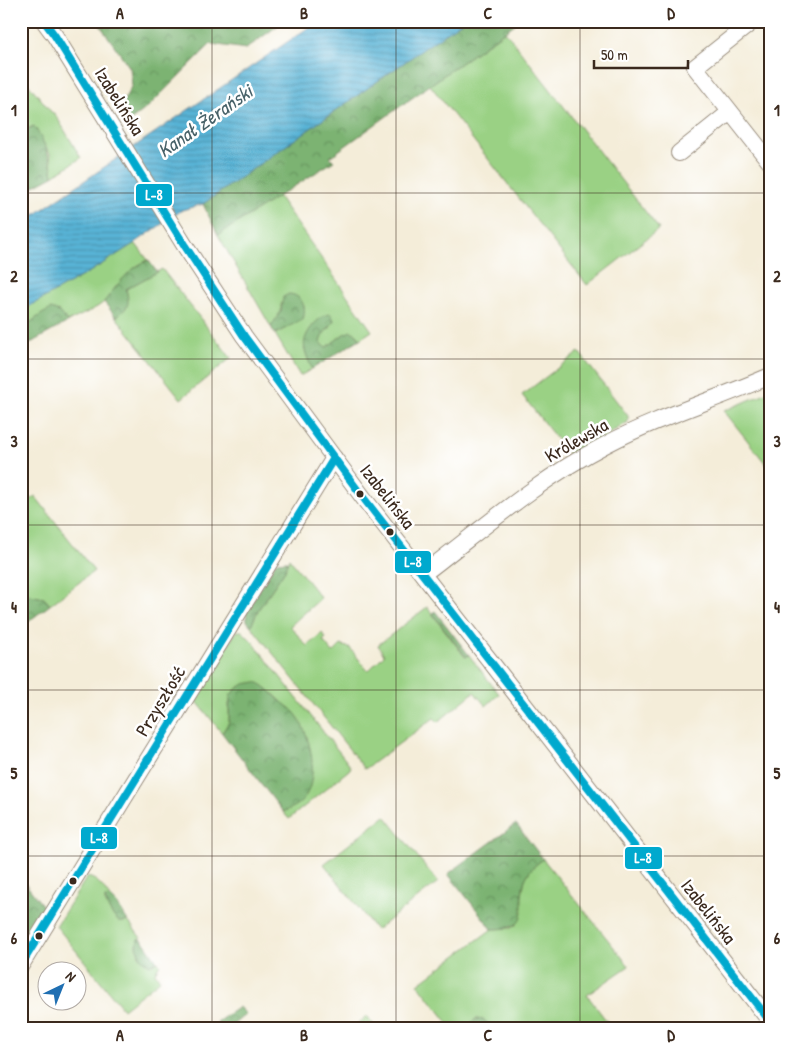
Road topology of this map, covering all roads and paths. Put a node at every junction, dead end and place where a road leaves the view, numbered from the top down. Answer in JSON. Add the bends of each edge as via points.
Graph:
{"nodes":[{"id":1,"x":44,"y":21,"type":"edge"},
{"id":2,"x":753,"y":21,"type":"edge"},
{"id":3,"x":730,"y":112,"type":"junction"},
{"id":4,"x":679,"y":153,"type":"dead end"},
{"id":5,"x":770,"y":162,"type":"edge"},
{"id":6,"x":770,"y":376,"type":"edge"},
{"id":7,"x":334,"y":458,"type":"junction"},
{"id":8,"x":423,"y":574,"type":"junction"},
{"id":9,"x":21,"y":965,"type":"edge"},
{"id":10,"x":770,"y":1020,"type":"edge"}],
"edges":[{"from":1,"to":7,"type":"street","name":"Izabelińska","via":[[244,336]]},
{"from":2,"to":3,"type":"street","via":[[695,67]]},
{"from":3,"to":4,"type":"street"},
{"from":3,"to":5,"type":"street"},
{"from":6,"to":8,"type":"street","name":"Królewska","via":[[659,419],[605,444],[554,474]]},
{"from":7,"to":8,"type":"street","name":"Izabelińska"},
{"from":7,"to":9,"type":"street","name":"Przyszłość"},
{"from":8,"to":10,"type":"street","name":"Izabelińska"}]}
